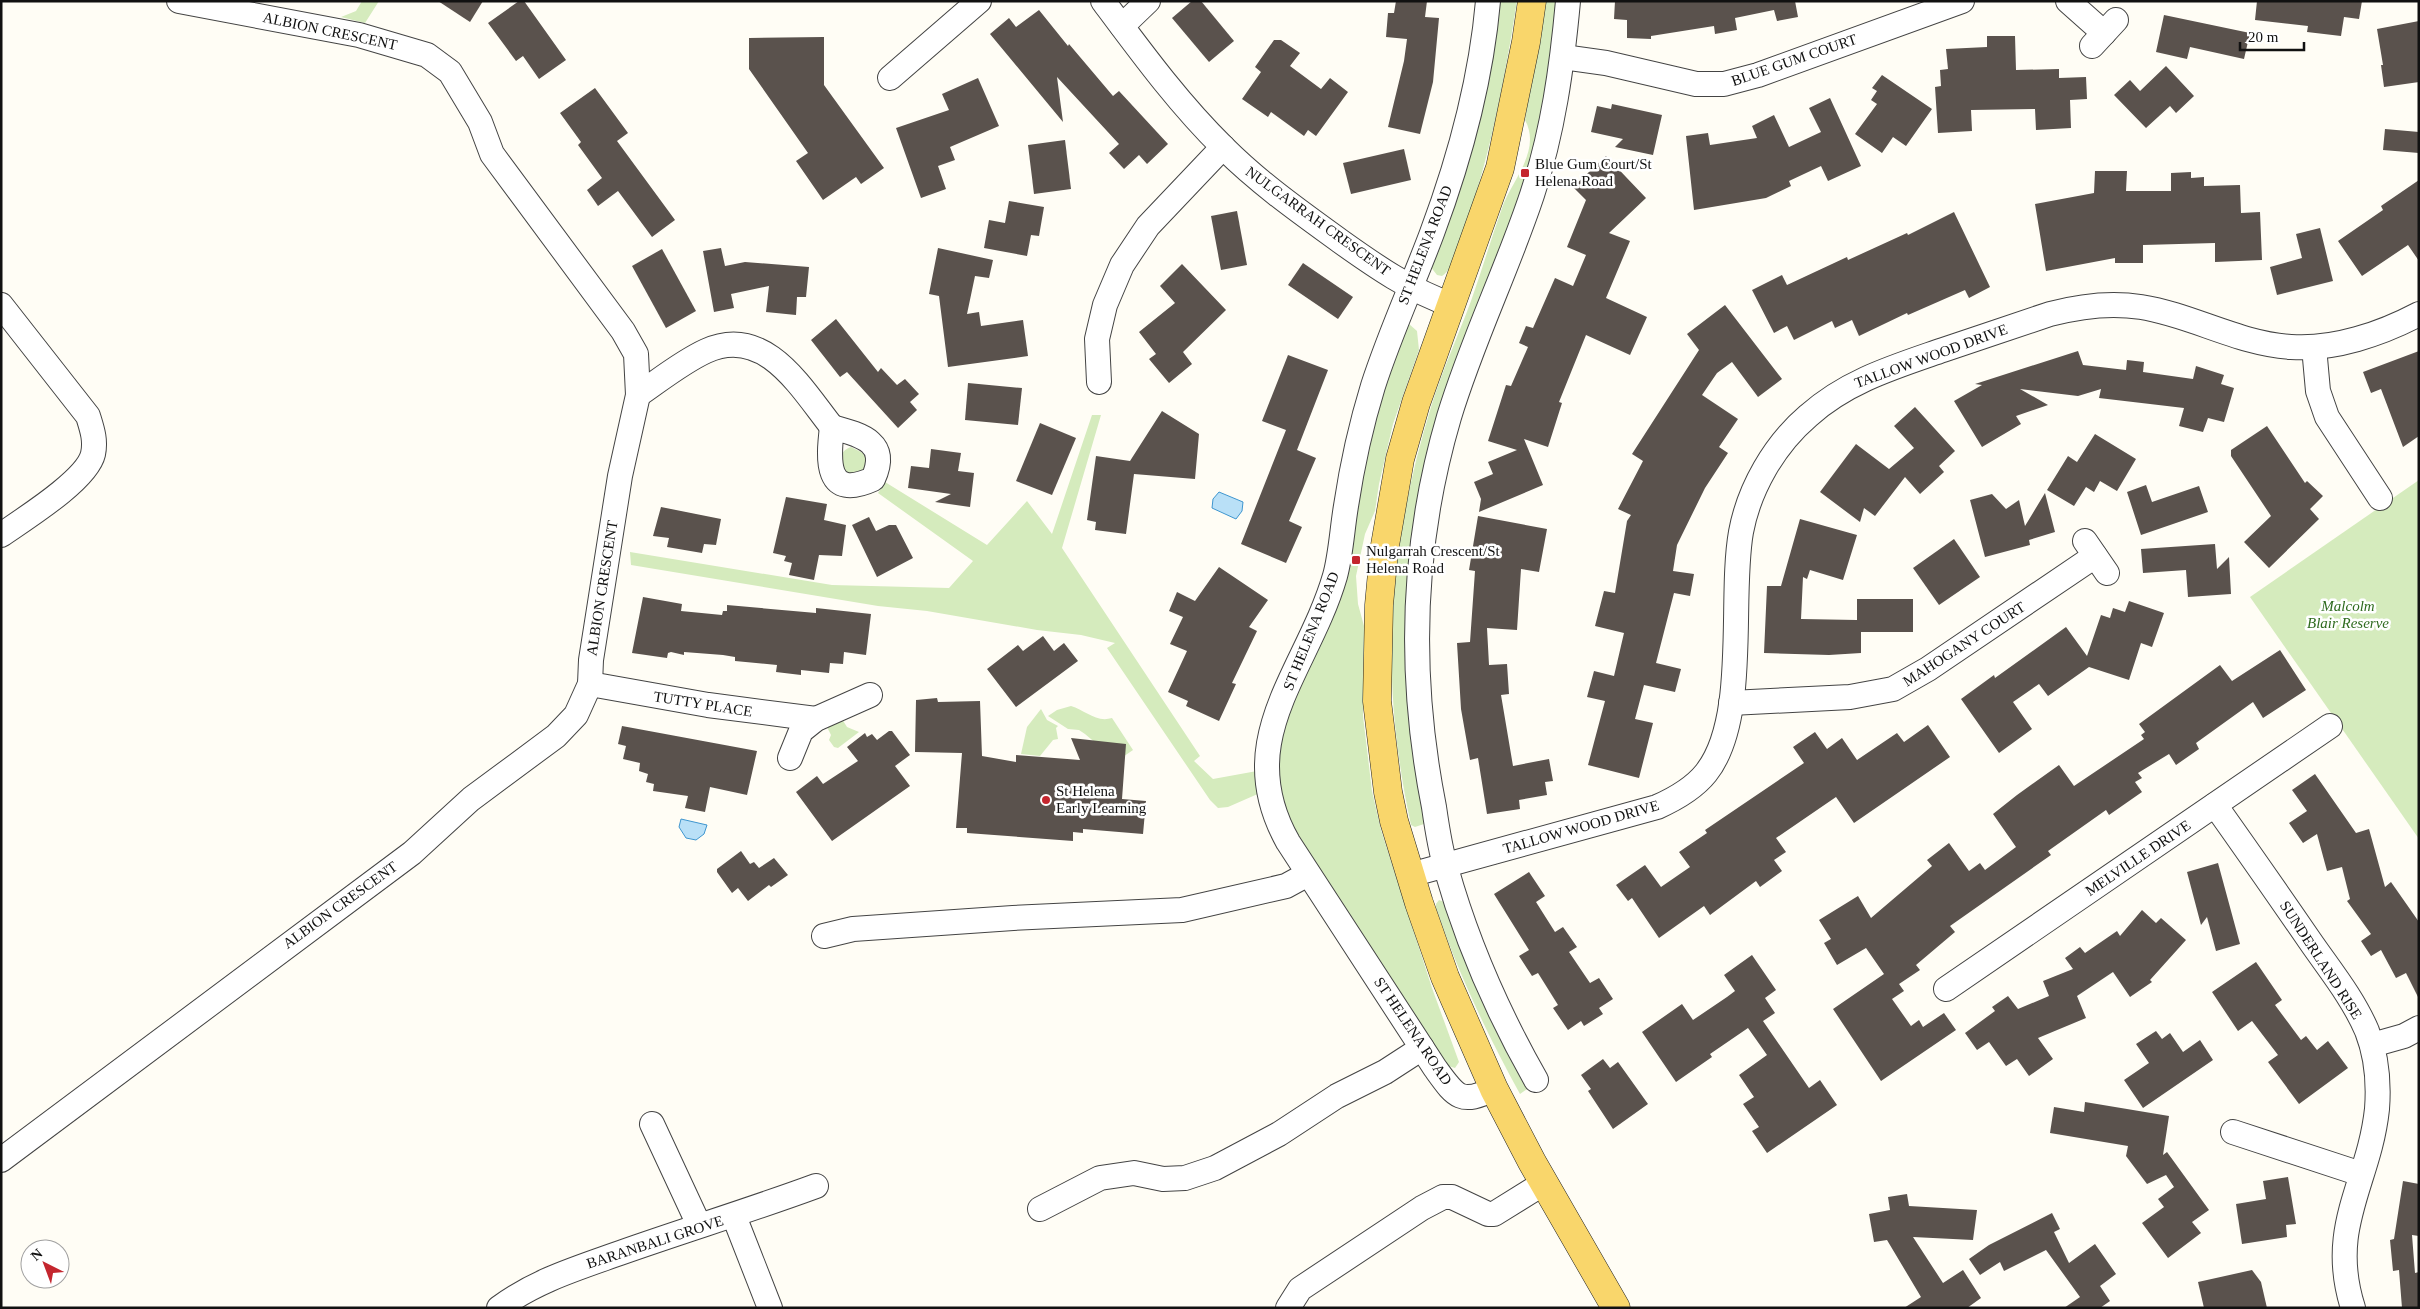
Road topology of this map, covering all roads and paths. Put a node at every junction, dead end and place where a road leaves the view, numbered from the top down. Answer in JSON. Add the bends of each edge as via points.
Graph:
{"nodes":[{"id":1,"x":179,"y":1,"type":"edge"},
{"id":2,"x":979,"y":1,"type":"edge"},
{"id":3,"x":1103,"y":1,"type":"edge"},
{"id":4,"x":1148,"y":1,"type":"edge"},
{"id":5,"x":1488,"y":1,"type":"edge"},
{"id":6,"x":1532,"y":1,"type":"edge"},
{"id":7,"x":1568,"y":1,"type":"edge"},
{"id":8,"x":1962,"y":1,"type":"edge"},
{"id":9,"x":2068,"y":1,"type":"edge"},
{"id":10,"x":1122,"y":26,"type":"junction"},
{"id":11,"x":2104,"y":33,"type":"dead end"},
{"id":12,"x":1563,"y":57,"type":"junction"},
{"id":13,"x":890,"y":78,"type":"dead end"},
{"id":14,"x":1223,"y":147,"type":"junction"},
{"id":15,"x":1410,"y":286,"type":"junction"},
{"id":16,"x":1,"y":305,"type":"edge"},
{"id":17,"x":1452,"y":305,"type":"junction"},
{"id":18,"x":2419,"y":314,"type":"edge"},
{"id":19,"x":2314,"y":347,"type":"junction"},
{"id":20,"x":1098,"y":382,"type":"dead end"},
{"id":21,"x":638,"y":395,"type":"junction"},
{"id":22,"x":832,"y":427,"type":"dead end"},
{"id":23,"x":2380,"y":498,"type":"dead end"},
{"id":24,"x":1,"y":535,"type":"edge"},
{"id":25,"x":2096,"y":556,"type":"dead end"},
{"id":26,"x":590,"y":684,"type":"junction"},
{"id":27,"x":870,"y":695,"type":"dead end"},
{"id":28,"x":1731,"y":703,"type":"junction"},
{"id":29,"x":816,"y":719,"type":"junction"},
{"id":30,"x":2330,"y":726,"type":"dead end"},
{"id":31,"x":790,"y":758,"type":"dead end"},
{"id":32,"x":2215,"y":805,"type":"junction"},
{"id":33,"x":1444,"y":865,"type":"junction"},
{"id":34,"x":1308,"y":874,"type":"junction"},
{"id":35,"x":1410,"y":875,"type":"junction"},
{"id":36,"x":824,"y":936,"type":"dead end"},
{"id":37,"x":1946,"y":989,"type":"dead end"},
{"id":38,"x":2419,"y":1028,"type":"edge"},
{"id":39,"x":2372,"y":1046,"type":"junction"},
{"id":40,"x":1422,"y":1048,"type":"junction"},
{"id":41,"x":1536,"y":1080,"type":"dead end"},
{"id":42,"x":1494,"y":1089,"type":"junction"},
{"id":43,"x":652,"y":1124,"type":"dead end"},
{"id":44,"x":2233,"y":1132,"type":"dead end"},
{"id":45,"x":1,"y":1160,"type":"edge"},
{"id":46,"x":2361,"y":1174,"type":"junction"},
{"id":47,"x":1544,"y":1182,"type":"junction"},
{"id":48,"x":816,"y":1186,"type":"dead end"},
{"id":49,"x":1040,"y":1209,"type":"dead end"},
{"id":50,"x":734,"y":1216,"type":"junction"},
{"id":51,"x":699,"y":1225,"type":"junction"},
{"id":52,"x":498,"y":1308,"type":"edge"},
{"id":53,"x":770,"y":1308,"type":"edge"},
{"id":54,"x":1288,"y":1308,"type":"edge"},
{"id":55,"x":1616,"y":1308,"type":"edge"},
{"id":56,"x":2353,"y":1308,"type":"edge"}],
"edges":[{"from":1,"to":21,"type":"street","name":"ALBION CRESCENT","via":[[396,44],[427,55],[450,72],[480,122],[492,154],[624,331],[636,354]]},
{"from":2,"to":13,"type":"street"},
{"from":3,"to":10,"type":"street","name":"NULGARRAH CRESCENT"},
{"from":4,"to":10,"type":"street"},
{"from":5,"to":15,"type":"street","name":"ST HELENA ROAD","via":[[1478,74],[1466,129],[1440,211]]},
{"from":6,"to":17,"type":"main road","via":[[1500,168]]},
{"from":7,"to":12,"type":"street"},
{"from":8,"to":12,"type":"street","name":"BLUE GUM COURT","via":[[1758,75],[1724,84],[1683,82],[1606,63]]},
{"from":9,"to":11,"type":"street"},
{"from":10,"to":14,"type":"street","name":"NULGARRAH CRESCENT","via":[[1172,90]]},
{"from":12,"to":33,"type":"street","via":[[1545,151],[1533,192],[1449,418],[1424,536],[1418,591],[1416,667],[1426,767]]},
{"from":14,"to":15,"type":"street","name":"NULGARRAH CRESCENT","via":[[1274,192],[1331,235]]},
{"from":14,"to":20,"type":"street","via":[[1148,226],[1122,265],[1105,305],[1096,339]]},
{"from":15,"to":17,"type":"street","name":"NULGARRAH CRESCENT"},
{"from":15,"to":34,"type":"street","name":"ST HELENA ROAD","via":[[1364,416],[1332,587],[1270,731],[1266,770],[1272,806],[1280,827]]},
{"from":16,"to":24,"type":"street","via":[[88,416],[94,437],[92,456],[80,475]]},
{"from":17,"to":35,"type":"main road","via":[[1416,403],[1400,459],[1384,551],[1379,605],[1377,701],[1380,733],[1391,807]]},
{"from":18,"to":19,"type":"street","name":"TALLOW WOOD DRIVE","via":[[2375,333]]},
{"from":19,"to":23,"type":"street","via":[[2318,391],[2327,418]]},
{"from":19,"to":28,"type":"street","name":"TALLOW WOOD DRIVE","via":[[2272,345],[2140,307],[2095,305],[2050,314],[1892,367],[1845,388],[1819,406],[1792,432],[1765,470],[1746,512],[1738,552]]},
{"from":21,"to":22,"type":"street","via":[[708,350],[728,345],[749,345],[780,364]]},
{"from":21,"to":26,"type":"street","name":"ALBION CRESCENT","via":[[618,486]]},
{"from":25,"to":28,"type":"street","name":"MAHOGANY COURT","via":[[1894,690],[1850,697]]},
{"from":26,"to":29,"type":"street","name":"TUTTY PLACE","via":[[708,705]]},
{"from":26,"to":45,"type":"street","name":"ALBION CRESCENT","via":[[576,715],[556,736],[471,799],[412,852]]},
{"from":27,"to":29,"type":"street"},
{"from":28,"to":33,"type":"street","name":"TALLOW WOOD DRIVE","via":[[1725,737],[1713,763],[1695,784],[1671,801],[1624,818]]},
{"from":29,"to":31,"type":"street","via":[[802,731]]},
{"from":30,"to":32,"type":"street","name":"MELVILLE DRIVE"},
{"from":32,"to":37,"type":"street","name":"MELVILLE DRIVE"},
{"from":32,"to":39,"type":"street","name":"SUNDERLAND RISE","via":[[2351,1001]]},
{"from":33,"to":35,"type":"street","name":"TALLOW WOOD DRIVE"},
{"from":33,"to":41,"type":"street","via":[[1479,965]]},
{"from":34,"to":36,"type":"street","via":[[1286,886],[1182,910],[854,929]]},
{"from":34,"to":40,"type":"street","name":"ST HELENA ROAD"},
{"from":35,"to":42,"type":"main road","via":[[1445,977]]},
{"from":38,"to":39,"type":"street"},
{"from":39,"to":46,"type":"street","name":"SUNDERLAND RISE","via":[[2377,1074],[2377,1107]]},
{"from":40,"to":42,"type":"street","name":"ST HELENA ROAD","via":[[1444,1081],[1458,1095],[1470,1099]]},
{"from":40,"to":49,"type":"street","via":[[1385,1072],[1337,1096],[1279,1134],[1214,1168],[1185,1178],[1163,1179],[1134,1173],[1100,1178]]},
{"from":42,"to":47,"type":"main road"},
{"from":43,"to":51,"type":"street"},
{"from":44,"to":46,"type":"street"},
{"from":46,"to":56,"type":"street","name":"SUNDERLAND RISE","via":[[2349,1213],[2344,1246],[2346,1283]]},
{"from":47,"to":54,"type":"street","via":[[1494,1214],[1452,1197],[1443,1197],[1300,1289]]},
{"from":47,"to":55,"type":"main road"},
{"from":48,"to":50,"type":"street","name":"BARANBALI GROVE"},
{"from":50,"to":51,"type":"street","name":"BARANBALI GROVE"},
{"from":50,"to":53,"type":"street"},
{"from":51,"to":52,"type":"street","name":"BARANBALI GROVE","via":[[562,1273]]}]}
